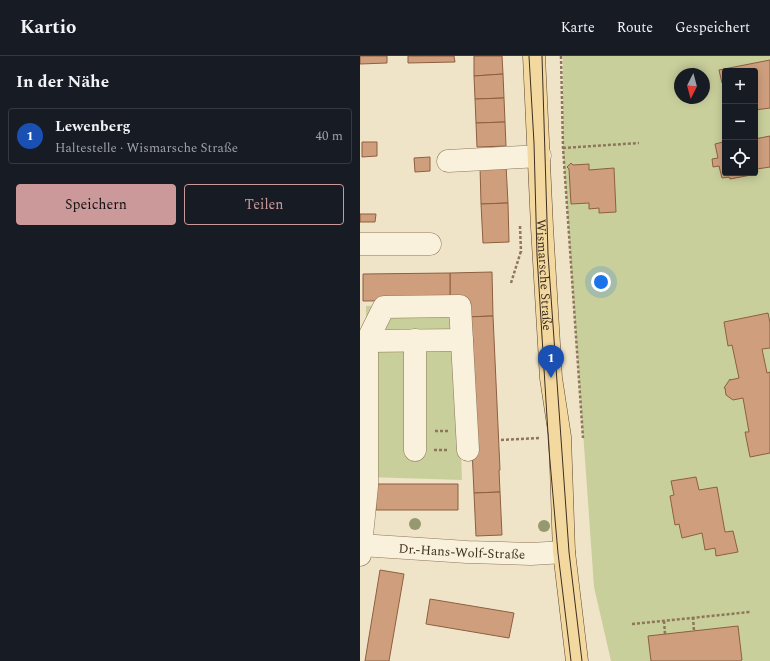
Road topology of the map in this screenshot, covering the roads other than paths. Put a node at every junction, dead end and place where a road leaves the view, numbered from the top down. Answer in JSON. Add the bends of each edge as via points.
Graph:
{"nodes":[{"id":1,"x":534,"y":56,"type":"edge"},
{"id":2,"x":540,"y":156,"type":"junction"},
{"id":3,"x":448,"y":161,"type":"dead end"},
{"id":4,"x":360,"y":244,"type":"edge"},
{"id":5,"x":430,"y":244,"type":"dead end"},
{"id":6,"x":415,"y":340,"type":"junction"},
{"id":7,"x":462,"y":340,"type":"junction"},
{"id":8,"x":367,"y":341,"type":"junction"},
{"id":9,"x":415,"y":450,"type":"dead end"},
{"id":10,"x":468,"y":450,"type":"dead end"},
{"id":11,"x":361,"y":549,"type":"edge"},
{"id":12,"x":564,"y":552,"type":"junction"},
{"id":13,"x":577,"y":661,"type":"edge"}],
"edges":[{"from":1,"to":2,"type":"main road","name":"Wismarsche Straße"},
{"from":2,"to":3,"type":"street"},
{"from":2,"to":12,"type":"main road","name":"Wismarsche Straße","via":[[551,378],[560,437]]},
{"from":4,"to":5,"type":"street"},
{"from":6,"to":7,"type":"street"},
{"from":6,"to":8,"type":"street"},
{"from":6,"to":9,"type":"street"},
{"from":7,"to":8,"type":"street","via":[[460,306],[384,307]]},
{"from":7,"to":10,"type":"street"},
{"from":8,"to":11,"type":"street","via":[[367,486]]},
{"from":11,"to":12,"type":"street","name":"Dr.-Hans-Wolf-Straße","via":[[531,554]]},
{"from":12,"to":13,"type":"main road","name":"Wismarsche Straße"}]}
